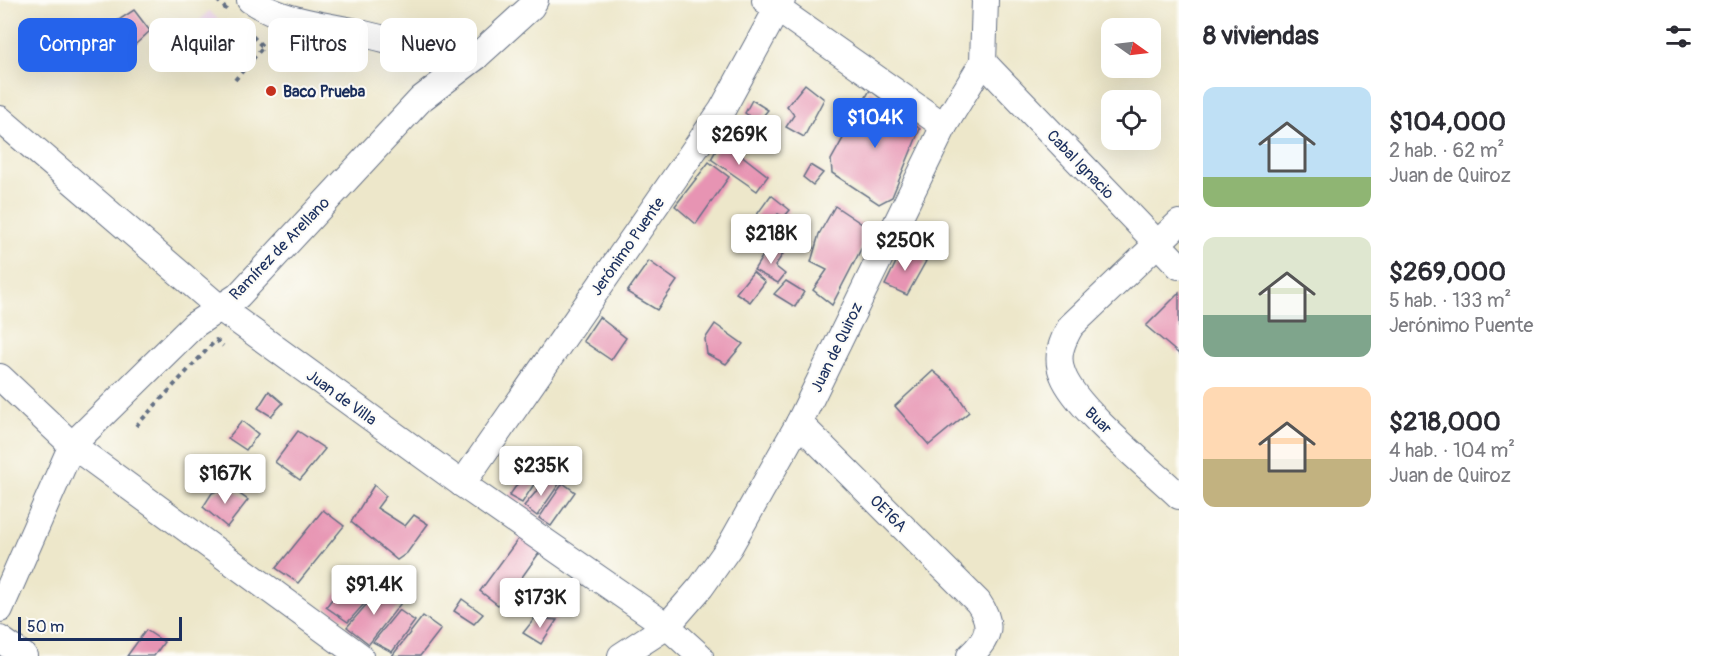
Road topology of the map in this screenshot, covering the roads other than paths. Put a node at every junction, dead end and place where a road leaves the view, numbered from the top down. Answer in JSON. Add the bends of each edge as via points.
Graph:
{"nodes":[{"id":1,"x":250,"y":0,"type":"edge"},
{"id":2,"x":535,"y":0,"type":"edge"},
{"id":3,"x":985,"y":0,"type":"edge"},
{"id":4,"x":774,"y":3,"type":"edge"},
{"id":5,"x":380,"y":38,"type":"edge"},
{"id":6,"x":477,"y":56,"type":"edge"},
{"id":7,"x":983,"y":62,"type":"junction"},
{"id":8,"x":456,"y":72,"type":"edge"},
{"id":9,"x":0,"y":119,"type":"edge"},
{"id":10,"x":944,"y":126,"type":"junction"},
{"id":11,"x":1179,"y":223,"type":"edge"},
{"id":12,"x":1158,"y":245,"type":"junction"},
{"id":13,"x":1179,"y":266,"type":"edge"},
{"id":14,"x":220,"y":308,"type":"junction"},
{"id":15,"x":0,"y":377,"type":"edge"},
{"id":16,"x":799,"y":423,"type":"junction"},
{"id":17,"x":72,"y":445,"type":"junction"},
{"id":18,"x":462,"y":484,"type":"junction"},
{"id":19,"x":1179,"y":496,"type":"edge"},
{"id":20,"x":0,"y":609,"type":"edge"},
{"id":21,"x":667,"y":626,"type":"junction"},
{"id":22,"x":0,"y":639,"type":"edge"},
{"id":23,"x":24,"y":656,"type":"edge"},
{"id":24,"x":360,"y":656,"type":"edge"},
{"id":25,"x":621,"y":656,"type":"edge"},
{"id":26,"x":700,"y":656,"type":"edge"},
{"id":27,"x":970,"y":656,"type":"edge"}],
"edges":[{"from":1,"to":5,"type":"street","via":[[292,20]]},
{"from":2,"to":6,"type":"street","name":"Ramírez de Arellano"},
{"from":3,"to":7,"type":"street","name":"Juan de Quiroz"},
{"from":4,"to":10,"type":"street"},
{"from":4,"to":18,"type":"street","name":"Jerónimo Puente","via":[[722,110]]},
{"from":7,"to":10,"type":"street","name":"Juan de Quiroz"},
{"from":7,"to":12,"type":"street","name":"Cabal Ignacio"},
{"from":8,"to":14,"type":"street","name":"Ramírez de Arellano","via":[[421,99],[238,296]]},
{"from":9,"to":14,"type":"street","name":"Juan de Villa"},
{"from":10,"to":16,"type":"street","name":"Juan de Quiroz"},
{"from":11,"to":12,"type":"street"},
{"from":12,"to":13,"type":"street","name":"Cabal Ignacio"},
{"from":12,"to":19,"type":"street","name":"Buar","via":[[1071,326],[1061,342],[1059,358],[1063,375],[1084,406]]},
{"from":14,"to":17,"type":"street","name":"Ramírez de Arellano","via":[[194,325]]},
{"from":14,"to":18,"type":"street","name":"Juan de Villa"},
{"from":15,"to":17,"type":"street"},
{"from":16,"to":21,"type":"street","name":"Juan de Quiroz","via":[[730,546]]},
{"from":16,"to":27,"type":"street","name":"OE16A","via":[[978,603],[989,622],[987,634]]},
{"from":17,"to":20,"type":"street","name":"Ramírez de Arellano"},
{"from":17,"to":24,"type":"street"},
{"from":18,"to":21,"type":"street","name":"Juan de Villa"},
{"from":21,"to":25,"type":"street","name":"Juan de Quiroz"},
{"from":21,"to":26,"type":"street","name":"Juan de Villa"},
{"from":22,"to":23,"type":"street"}]}
